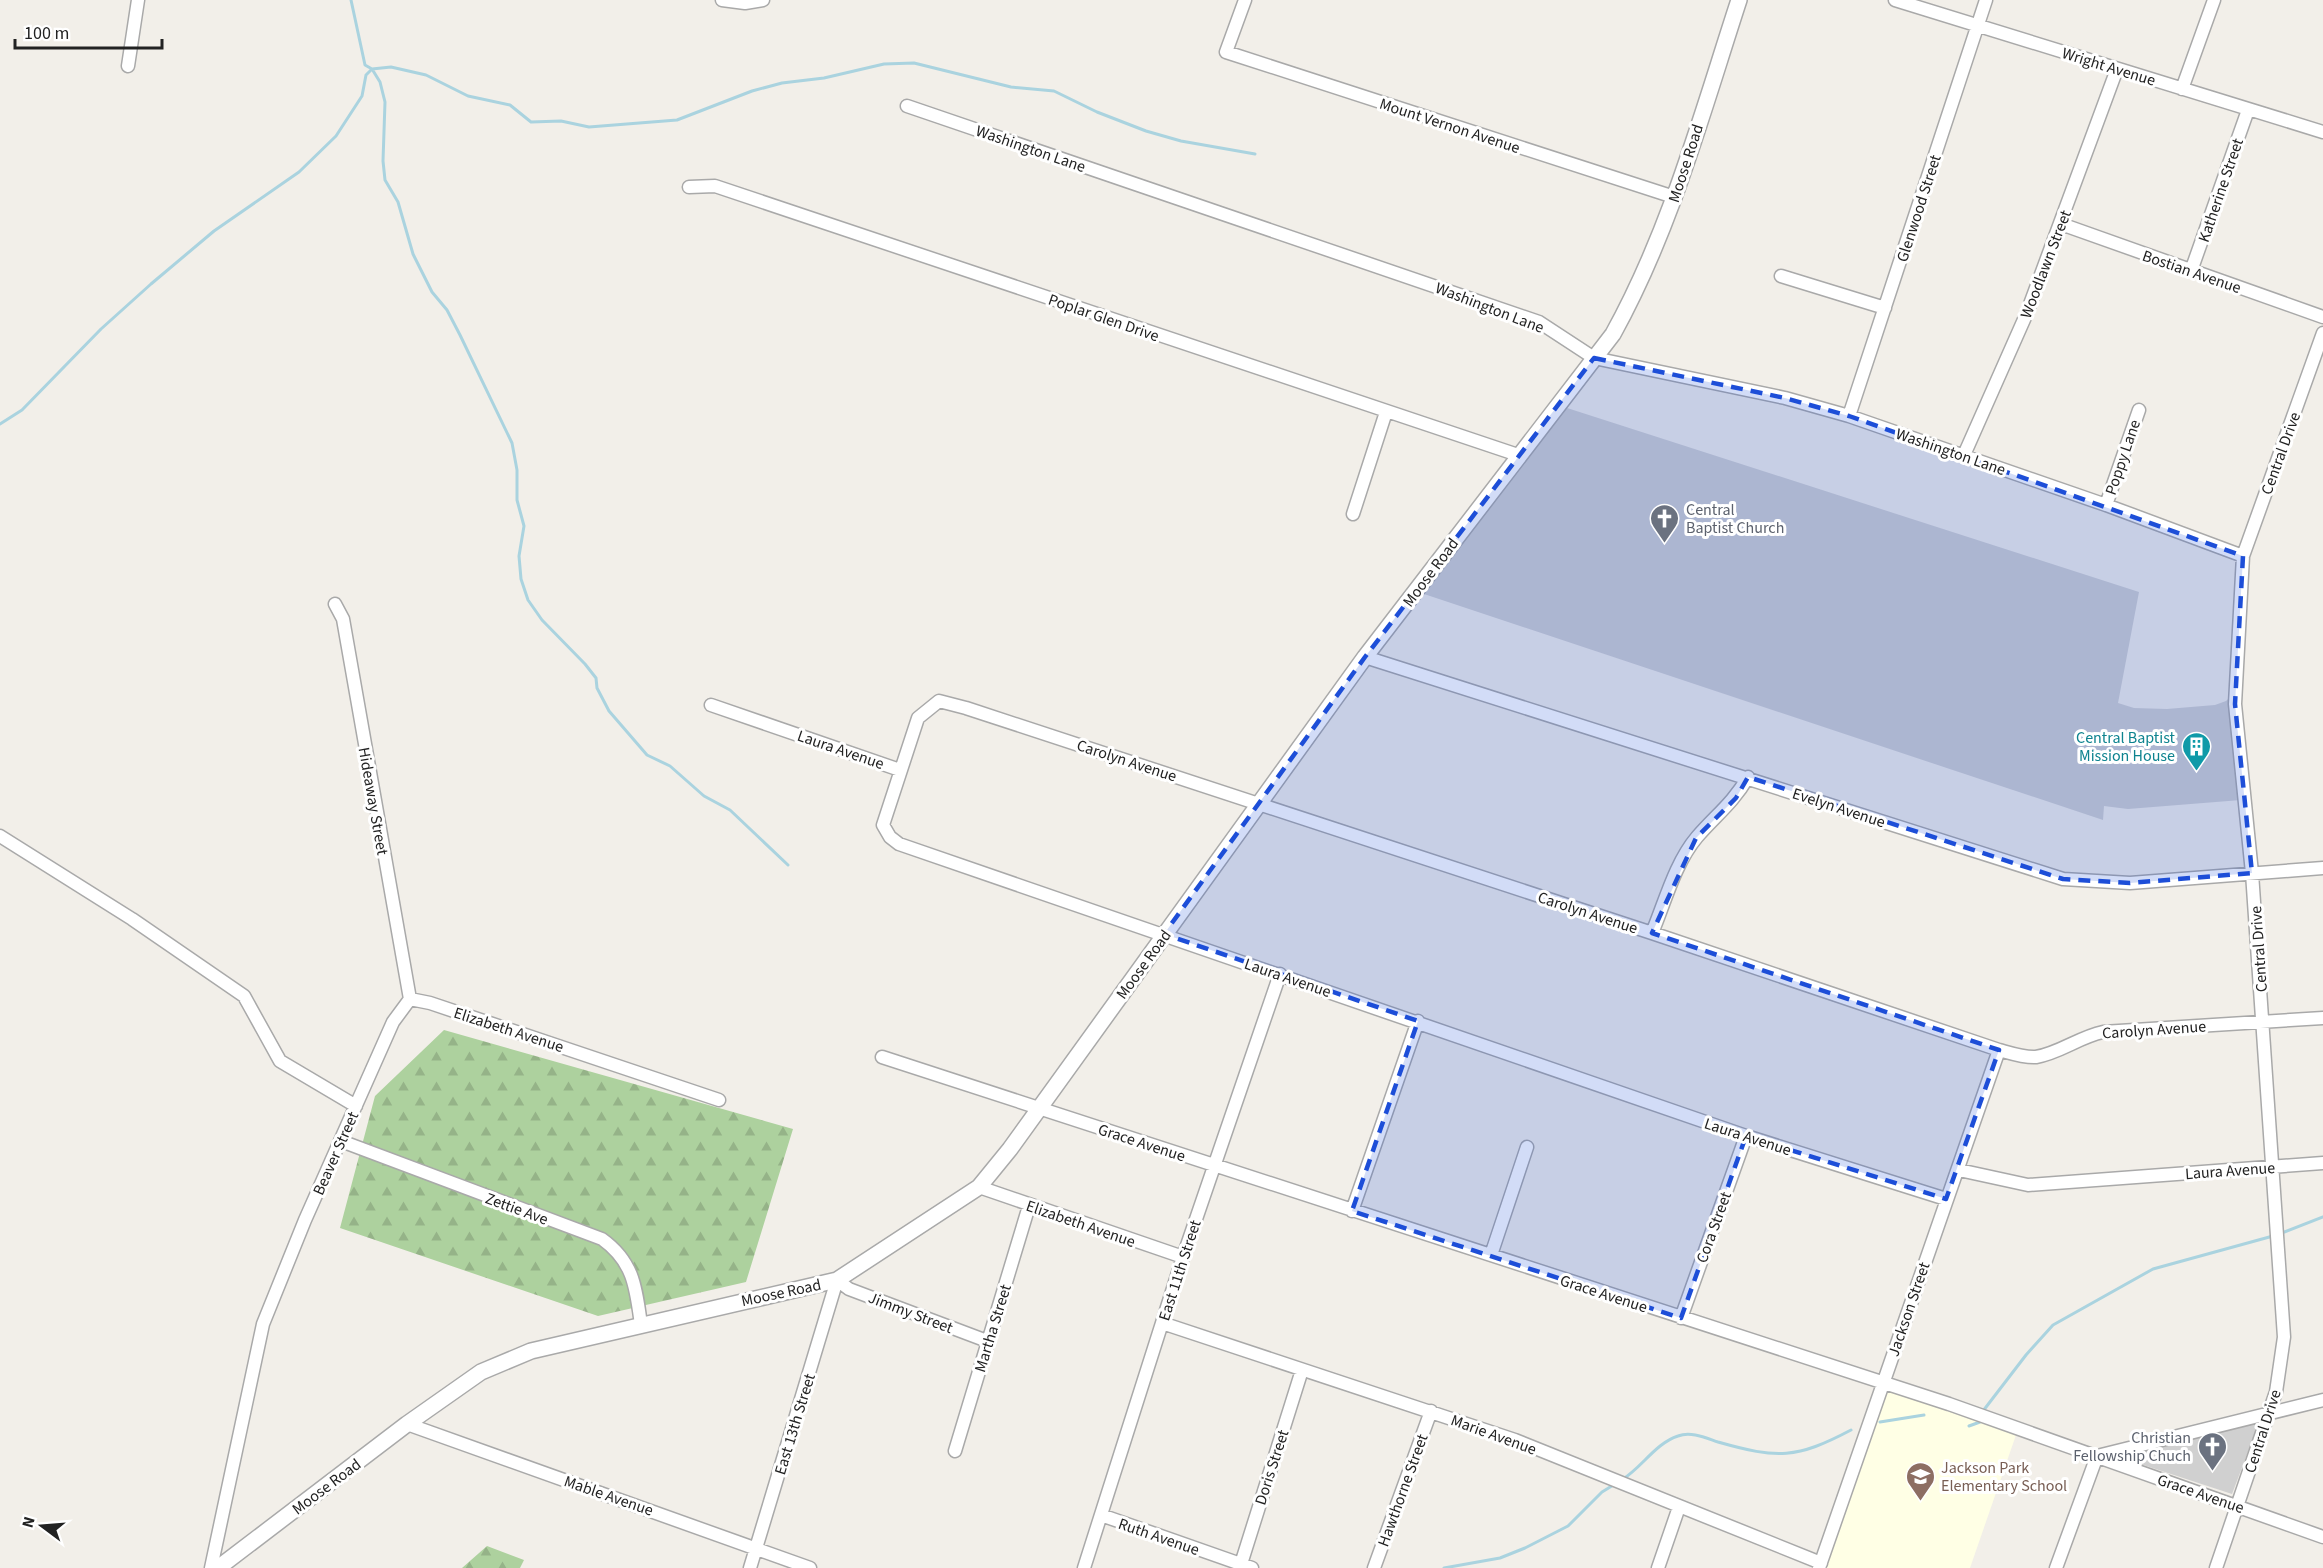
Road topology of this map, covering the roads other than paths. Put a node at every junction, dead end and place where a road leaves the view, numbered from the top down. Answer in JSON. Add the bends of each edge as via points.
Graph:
{"nodes":[{"id":1,"x":138,"y":0,"type":"edge"},
{"id":2,"x":722,"y":0,"type":"edge"},
{"id":3,"x":763,"y":0,"type":"edge"},
{"id":4,"x":1245,"y":0,"type":"edge"},
{"id":5,"x":1738,"y":0,"type":"edge"},
{"id":6,"x":1895,"y":0,"type":"edge"},
{"id":7,"x":1986,"y":0,"type":"edge"},
{"id":8,"x":2214,"y":0,"type":"edge"},
{"id":9,"x":1977,"y":26,"type":"junction"},
{"id":10,"x":128,"y":66,"type":"dead end"},
{"id":11,"x":2117,"y":69,"type":"junction"},
{"id":12,"x":2182,"y":89,"type":"junction"},
{"id":13,"x":907,"y":106,"type":"dead end"},
{"id":14,"x":2248,"y":110,"type":"junction"},
{"id":15,"x":2322,"y":130,"type":"edge"},
{"id":16,"x":688,"y":187,"type":"dead end"},
{"id":17,"x":1674,"y":197,"type":"junction"},
{"id":18,"x":2061,"y":224,"type":"junction"},
{"id":19,"x":2191,"y":271,"type":"junction"},
{"id":20,"x":1781,"y":276,"type":"dead end"},
{"id":21,"x":1885,"y":308,"type":"junction"},
{"id":22,"x":2323,"y":316,"type":"edge"},
{"id":23,"x":2323,"y":333,"type":"edge"},
{"id":24,"x":1594,"y":358,"type":"junction"},
{"id":25,"x":2139,"y":410,"type":"dead end"},
{"id":26,"x":1386,"y":411,"type":"junction"},
{"id":27,"x":1848,"y":416,"type":"junction"},
{"id":28,"x":1518,"y":455,"type":"junction"},
{"id":29,"x":1964,"y":455,"type":"junction"},
{"id":30,"x":2106,"y":505,"type":"junction"},
{"id":31,"x":1353,"y":513,"type":"dead end"},
{"id":32,"x":2243,"y":556,"type":"junction"},
{"id":33,"x":335,"y":604,"type":"dead end"},
{"id":34,"x":1365,"y":657,"type":"junction"},
{"id":35,"x":711,"y":705,"type":"dead end"},
{"id":36,"x":900,"y":770,"type":"junction"},
{"id":37,"x":1748,"y":777,"type":"junction"},
{"id":38,"x":1258,"y":803,"type":"junction"},
{"id":39,"x":0,"y":836,"type":"edge"},
{"id":40,"x":2323,"y":868,"type":"edge"},
{"id":41,"x":2252,"y":873,"type":"junction"},
{"id":42,"x":1652,"y":933,"type":"junction"},
{"id":43,"x":1164,"y":934,"type":"junction"},
{"id":44,"x":1280,"y":974,"type":"junction"},
{"id":45,"x":410,"y":999,"type":"junction"},
{"id":46,"x":2323,"y":1018,"type":"edge"},
{"id":47,"x":1418,"y":1021,"type":"junction"},
{"id":48,"x":2263,"y":1022,"type":"junction"},
{"id":49,"x":1999,"y":1050,"type":"junction"},
{"id":50,"x":882,"y":1058,"type":"dead end"},
{"id":51,"x":719,"y":1100,"type":"dead end"},
{"id":52,"x":356,"y":1106,"type":"junction"},
{"id":53,"x":1040,"y":1108,"type":"junction"},
{"id":54,"x":1746,"y":1136,"type":"junction"},
{"id":55,"x":341,"y":1141,"type":"junction"},
{"id":56,"x":1527,"y":1147,"type":"dead end"},
{"id":57,"x":2323,"y":1163,"type":"edge"},
{"id":58,"x":1214,"y":1165,"type":"junction"},
{"id":59,"x":2274,"y":1166,"type":"junction"},
{"id":60,"x":1959,"y":1170,"type":"junction"},
{"id":61,"x":980,"y":1187,"type":"junction"},
{"id":62,"x":1946,"y":1199,"type":"junction"},
{"id":63,"x":1029,"y":1206,"type":"junction"},
{"id":64,"x":1352,"y":1211,"type":"junction"},
{"id":65,"x":1491,"y":1256,"type":"junction"},
{"id":66,"x":1183,"y":1257,"type":"junction"},
{"id":67,"x":837,"y":1280,"type":"junction"},
{"id":68,"x":1681,"y":1318,"type":"junction"},
{"id":69,"x":1162,"y":1323,"type":"junction"},
{"id":70,"x":641,"y":1325,"type":"junction"},
{"id":71,"x":987,"y":1341,"type":"junction"},
{"id":72,"x":1302,"y":1371,"type":"junction"},
{"id":73,"x":1883,"y":1383,"type":"junction"},
{"id":74,"x":2323,"y":1400,"type":"edge"},
{"id":75,"x":1431,"y":1411,"type":"junction"},
{"id":76,"x":2269,"y":1414,"type":"junction"},
{"id":77,"x":407,"y":1424,"type":"junction"},
{"id":78,"x":955,"y":1451,"type":"dead end"},
{"id":79,"x":2097,"y":1456,"type":"junction"},
{"id":80,"x":2237,"y":1506,"type":"junction"},
{"id":81,"x":1679,"y":1508,"type":"junction"},
{"id":82,"x":1101,"y":1515,"type":"junction"},
{"id":83,"x":2323,"y":1537,"type":"edge"},
{"id":84,"x":756,"y":1549,"type":"junction"},
{"id":85,"x":1820,"y":1565,"type":"edge"},
{"id":86,"x":1246,"y":1566,"type":"edge"},
{"id":87,"x":211,"y":1568,"type":"edge"},
{"id":88,"x":218,"y":1568,"type":"edge"},
{"id":89,"x":750,"y":1568,"type":"edge"},
{"id":90,"x":810,"y":1568,"type":"edge"},
{"id":91,"x":1084,"y":1568,"type":"edge"},
{"id":92,"x":1374,"y":1568,"type":"edge"},
{"id":93,"x":1658,"y":1568,"type":"edge"},
{"id":94,"x":2056,"y":1568,"type":"edge"},
{"id":95,"x":2216,"y":1568,"type":"edge"}],
"edges":[{"from":1,"to":10,"type":"street"},
{"from":2,"to":3,"type":"street"},
{"from":4,"to":17,"type":"street","name":"Mount Vernon Avenue","via":[[1226,52]]},
{"from":5,"to":17,"type":"street","name":"Moose Road"},
{"from":6,"to":9,"type":"street","name":"Wright Avenue"},
{"from":7,"to":9,"type":"street","name":"Glenwood Street"},
{"from":8,"to":12,"type":"street"},
{"from":9,"to":11,"type":"street","name":"Wright Avenue"},
{"from":9,"to":21,"type":"street","name":"Glenwood Street"},
{"from":11,"to":12,"type":"street","name":"Wright Avenue"},
{"from":11,"to":18,"type":"street","name":"Woodlawn Street"},
{"from":12,"to":14,"type":"street","name":"Wright Avenue"},
{"from":13,"to":24,"type":"street","name":"Washington Lane","via":[[1539,322]]},
{"from":14,"to":15,"type":"street","name":"Wright Avenue"},
{"from":14,"to":19,"type":"street","name":"Katherine Street"},
{"from":16,"to":26,"type":"street","name":"Poplar Glen Drive","via":[[716,186]]},
{"from":17,"to":24,"type":"street","name":"Moose Road","via":[[1636,291],[1613,334]]},
{"from":18,"to":19,"type":"street","name":"Bostian Avenue"},
{"from":18,"to":29,"type":"street","name":"Woodlawn Street"},
{"from":19,"to":22,"type":"street","name":"Bostian Avenue"},
{"from":20,"to":21,"type":"street"},
{"from":21,"to":27,"type":"street","name":"Glenwood Street"},
{"from":23,"to":32,"type":"street","name":"Central Drive"},
{"from":24,"to":27,"type":"street","name":"Washington Lane","via":[[1785,398]]},
{"from":24,"to":28,"type":"street","name":"Moose Road"},
{"from":25,"to":30,"type":"street","name":"Poppy Lane"},
{"from":26,"to":28,"type":"street","name":"Poplar Glen Drive"},
{"from":26,"to":31,"type":"street"},
{"from":27,"to":29,"type":"street","name":"Washington Lane"},
{"from":28,"to":34,"type":"street","name":"Moose Road"},
{"from":29,"to":30,"type":"street","name":"Washington Lane"},
{"from":30,"to":32,"type":"street","name":"Washington Lane"},
{"from":32,"to":41,"type":"street","name":"Central Drive","via":[[2235,704]]},
{"from":33,"to":45,"type":"street","name":"Hideaway Street","via":[[343,620]]},
{"from":34,"to":37,"type":"street","name":"Evelyn Avenue"},
{"from":34,"to":38,"type":"street","name":"Moose Road"},
{"from":35,"to":36,"type":"street","name":"Laura Avenue"},
{"from":36,"to":38,"type":"street","name":"Carolyn Avenue","via":[[918,717],[939,702]]},
{"from":36,"to":43,"type":"street","name":"Laura Avenue","via":[[883,825],[899,844]]},
{"from":37,"to":41,"type":"street","name":"Evelyn Avenue","via":[[2063,879],[2130,883]]},
{"from":37,"to":42,"type":"street","via":[[1736,798],[1696,838],[1678,868]]},
{"from":38,"to":42,"type":"street","name":"Carolyn Avenue"},
{"from":38,"to":43,"type":"street","name":"Moose Road"},
{"from":39,"to":52,"type":"street","name":"Beaver Street","via":[[244,996],[280,1061]]},
{"from":40,"to":41,"type":"street","name":"Evelyn Avenue"},
{"from":41,"to":48,"type":"street","name":"Central Drive"},
{"from":42,"to":49,"type":"street","name":"Carolyn Avenue"},
{"from":43,"to":44,"type":"street","name":"Laura Avenue"},
{"from":43,"to":53,"type":"street","name":"Moose Road"},
{"from":44,"to":47,"type":"street","name":"Laura Avenue"},
{"from":44,"to":58,"type":"street","name":"East 11th Street"},
{"from":45,"to":51,"type":"street","name":"Elizabeth Avenue","via":[[583,1052]]},
{"from":45,"to":52,"type":"street","via":[[393,1022]]},
{"from":46,"to":48,"type":"street","name":"Carolyn Avenue"},
{"from":47,"to":54,"type":"street","name":"Laura Avenue"},
{"from":47,"to":64,"type":"street"},
{"from":48,"to":49,"type":"street","name":"Carolyn Avenue","via":[[2103,1032],[2084,1036],[2054,1053],[2034,1057]]},
{"from":48,"to":59,"type":"street","name":"Central Drive"},
{"from":49,"to":60,"type":"street","name":"Jackson Street"},
{"from":50,"to":53,"type":"street","name":"Grace Avenue"},
{"from":52,"to":55,"type":"street","name":"Beaver Street"},
{"from":53,"to":58,"type":"street","name":"Grace Avenue"},
{"from":53,"to":61,"type":"street","name":"Moose Road"},
{"from":54,"to":62,"type":"street","name":"Laura Avenue"},
{"from":54,"to":68,"type":"street","name":"Cora Street"},
{"from":55,"to":70,"type":"street","name":"Zettie Ave","via":[[602,1239],[628,1265]]},
{"from":55,"to":87,"type":"street","name":"Beaver Street","via":[[263,1324]]},
{"from":56,"to":65,"type":"street"},
{"from":57,"to":59,"type":"street","name":"Laura Avenue"},
{"from":58,"to":64,"type":"street","name":"Grace Avenue"},
{"from":58,"to":66,"type":"street","name":"East 11th Street"},
{"from":59,"to":60,"type":"street","name":"Laura Avenue","via":[[2028,1185]]},
{"from":59,"to":76,"type":"street","name":"Central Drive","via":[[2284,1337],[2282,1368]]},
{"from":60,"to":62,"type":"street","name":"Jackson Street"},
{"from":61,"to":63,"type":"street","name":"Elizabeth Avenue"},
{"from":61,"to":67,"type":"street","name":"Moose Road"},
{"from":62,"to":73,"type":"street","name":"Jackson Street"},
{"from":63,"to":66,"type":"street","name":"Elizabeth Avenue"},
{"from":63,"to":71,"type":"street","name":"Martha Street"},
{"from":64,"to":65,"type":"street","name":"Grace Avenue"},
{"from":65,"to":68,"type":"street","name":"Grace Avenue"},
{"from":66,"to":69,"type":"street","name":"East 11th Street"},
{"from":67,"to":70,"type":"street","name":"Moose Road"},
{"from":67,"to":71,"type":"street","name":"Jimmy Street","via":[[849,1289]]},
{"from":67,"to":84,"type":"street","name":"East 13th Street"},
{"from":68,"to":73,"type":"street","name":"Grace Avenue"},
{"from":69,"to":72,"type":"street","name":"Marie Avenue"},
{"from":69,"to":82,"type":"street","name":"East 11th Street"},
{"from":70,"to":77,"type":"street","name":"Moose Road","via":[[505,1360],[458,1386]]},
{"from":71,"to":78,"type":"street","name":"Martha Street"},
{"from":72,"to":75,"type":"street","name":"Marie Avenue"},
{"from":72,"to":86,"type":"street","name":"Doris Street"},
{"from":73,"to":79,"type":"street","name":"Grace Avenue"},
{"from":73,"to":85,"type":"street","name":"Jackson Street"},
{"from":74,"to":76,"type":"street"},
{"from":75,"to":81,"type":"street","name":"Marie Avenue","via":[[1515,1440]]},
{"from":75,"to":92,"type":"street","name":"Hawthorne Street"},
{"from":76,"to":79,"type":"street"},
{"from":76,"to":80,"type":"street","name":"Central Drive"},
{"from":77,"to":84,"type":"street","name":"Mable Avenue"},
{"from":77,"to":88,"type":"street","name":"Moose Road"},
{"from":79,"to":80,"type":"street","name":"Grace Avenue"},
{"from":79,"to":94,"type":"street"},
{"from":80,"to":83,"type":"street","name":"Grace Avenue"},
{"from":80,"to":95,"type":"street","name":"Central Drive"},
{"from":81,"to":85,"type":"street","name":"Marie Avenue"},
{"from":81,"to":93,"type":"street"},
{"from":82,"to":86,"type":"street","name":"Ruth Avenue"},
{"from":82,"to":91,"type":"street","name":"East 11th Street"},
{"from":84,"to":89,"type":"street","name":"East 13th Street"},
{"from":84,"to":90,"type":"street","name":"Mable Avenue"}]}
